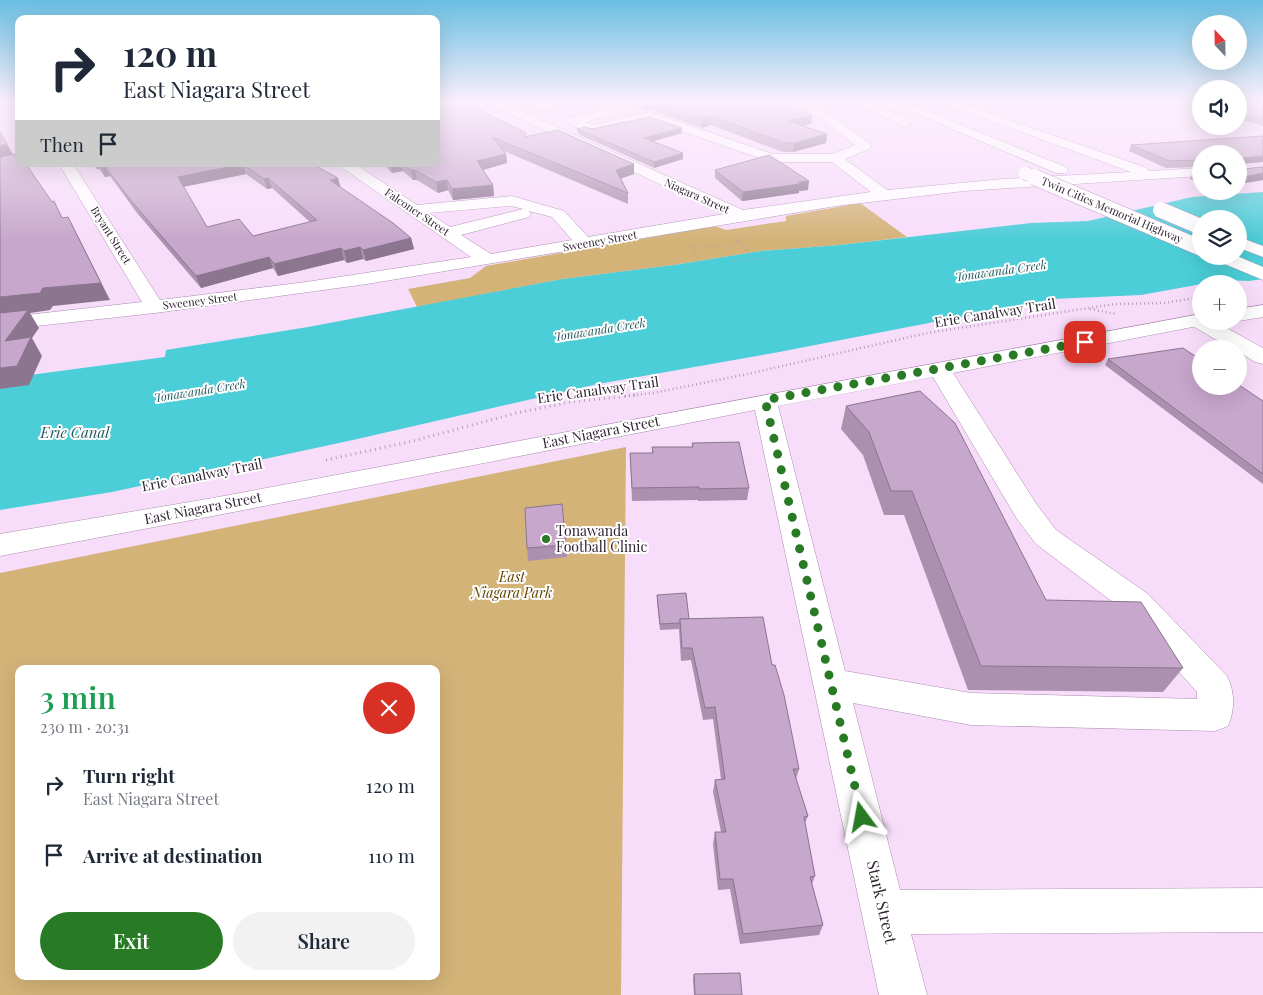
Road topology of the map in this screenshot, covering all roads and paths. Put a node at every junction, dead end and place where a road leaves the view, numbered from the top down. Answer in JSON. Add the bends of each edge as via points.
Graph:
{"nodes":[{"id":1,"x":589,"y":147,"type":"edge"},
{"id":2,"x":741,"y":147,"type":"edge"},
{"id":3,"x":860,"y":147,"type":"edge"},
{"id":4,"x":1005,"y":147,"type":"edge"},
{"id":5,"x":1073,"y":147,"type":"edge"},
{"id":6,"x":834,"y":158,"type":"junction"},
{"id":7,"x":1263,"y":164,"type":"edge"},
{"id":8,"x":1247,"y":165,"type":"edge"},
{"id":9,"x":68,"y":167,"type":"edge"},
{"id":10,"x":350,"y":167,"type":"edge"},
{"id":11,"x":1021,"y":171,"type":"dead end"},
{"id":12,"x":1192,"y":173,"type":"edge"},
{"id":13,"x":1153,"y":175,"type":"junction"},
{"id":14,"x":1114,"y":191,"type":"dead end"},
{"id":15,"x":884,"y":195,"type":"junction"},
{"id":16,"x":1149,"y":206,"type":"dead end"},
{"id":17,"x":542,"y":209,"type":"junction"},
{"id":18,"x":414,"y":210,"type":"junction"},
{"id":19,"x":742,"y":216,"type":"junction"},
{"id":20,"x":1192,"y":223,"type":"edge"},
{"id":21,"x":447,"y":233,"type":"junction"},
{"id":22,"x":584,"y":244,"type":"junction"},
{"id":23,"x":1192,"y":244,"type":"edge"},
{"id":24,"x":1247,"y":245,"type":"edge"},
{"id":25,"x":690,"y":246,"type":"dead end"},
{"id":26,"x":746,"y":251,"type":"dead end"},
{"id":27,"x":1263,"y":252,"type":"edge"},
{"id":28,"x":770,"y":258,"type":"dead end"},
{"id":29,"x":753,"y":259,"type":"junction"},
{"id":30,"x":487,"y":260,"type":"junction"},
{"id":31,"x":734,"y":261,"type":"dead end"},
{"id":32,"x":1242,"y":265,"type":"edge"},
{"id":33,"x":704,"y":267,"type":"dead end"},
{"id":34,"x":1263,"y":274,"type":"edge"},
{"id":35,"x":155,"y":307,"type":"junction"},
{"id":36,"x":1192,"y":310,"type":"edge"},
{"id":37,"x":1263,"y":311,"type":"edge"},
{"id":38,"x":1192,"y":314,"type":"edge"},
{"id":39,"x":1247,"y":314,"type":"edge"},
{"id":40,"x":0,"y":324,"type":"edge"},
{"id":41,"x":1225,"y":330,"type":"edge"},
{"id":42,"x":1263,"y":357,"type":"edge"},
{"id":43,"x":939,"y":368,"type":"junction"},
{"id":44,"x":765,"y":400,"type":"junction"},
{"id":45,"x":318,"y":462,"type":"dead end"},
{"id":46,"x":0,"y":545,"type":"edge"},
{"id":47,"x":831,"y":684,"type":"junction"},
{"id":48,"x":1263,"y":910,"type":"edge"},
{"id":49,"x":884,"y":912,"type":"junction"},
{"id":50,"x":903,"y":995,"type":"edge"}],
"edges":[{"from":1,"to":19,"type":"street","name":"Niagara Street"},
{"from":2,"to":6,"type":"street","via":[[772,158]]},
{"from":3,"to":6,"type":"street"},
{"from":4,"to":14,"type":"street","name":"Twin Cities Memorial Highway"},
{"from":5,"to":13,"type":"street"},
{"from":6,"to":15,"type":"street"},
{"from":7,"to":8,"type":"path"},
{"from":9,"to":35,"type":"street","name":"Bryant Street"},
{"from":10,"to":18,"type":"street","name":"Falconer Street"},
{"from":11,"to":23,"type":"street","name":"Twin Cities Memorial Highway","bridge":true},
{"from":12,"to":13,"type":"street","name":"Sweeney Street"},
{"from":13,"to":15,"type":"street","name":"Sweeney Street"},
{"from":15,"to":19,"type":"street","name":"Sweeney Street"},
{"from":16,"to":20,"type":"street","name":"Twin Cities Memorial Highway","bridge":true},
{"from":17,"to":18,"type":"street","via":[[512,201]]},
{"from":17,"to":21,"type":"street"},
{"from":17,"to":22,"type":"street","via":[[558,214]]},
{"from":18,"to":21,"type":"street","name":"Falconer Street"},
{"from":19,"to":22,"type":"street","name":"Sweeney Street"},
{"from":21,"to":30,"type":"street","name":"Falconer Street"},
{"from":22,"to":30,"type":"street","name":"Sweeney Street"},
{"from":24,"to":27,"type":"street"},
{"from":25,"to":33,"type":"path"},
{"from":26,"to":29,"type":"path"},
{"from":28,"to":29,"type":"path"},
{"from":29,"to":31,"type":"path"},
{"from":30,"to":35,"type":"street","name":"Sweeney Street"},
{"from":32,"to":34,"type":"street"},
{"from":35,"to":40,"type":"street","name":"Sweeney Street"},
{"from":36,"to":45,"type":"path","name":"Erie Canalway Trail","via":[[1164,303],[1140,302],[927,334],[653,393],[570,402],[516,413]]},
{"from":37,"to":39,"type":"street"},
{"from":38,"to":43,"type":"street","name":"East Niagara Street"},
{"from":41,"to":42,"type":"street"},
{"from":43,"to":44,"type":"street","name":"East Niagara Street"},
{"from":43,"to":47,"type":"street","via":[[1027,512],[1046,537],[1137,603],[1215,687],[1215,714],[971,709]]},
{"from":44,"to":46,"type":"street","name":"East Niagara Street"},
{"from":44,"to":47,"type":"street","name":"Stark Street"},
{"from":47,"to":49,"type":"street","name":"Stark Street"},
{"from":48,"to":49,"type":"street"},
{"from":49,"to":50,"type":"street","name":"Stark Street"}]}
